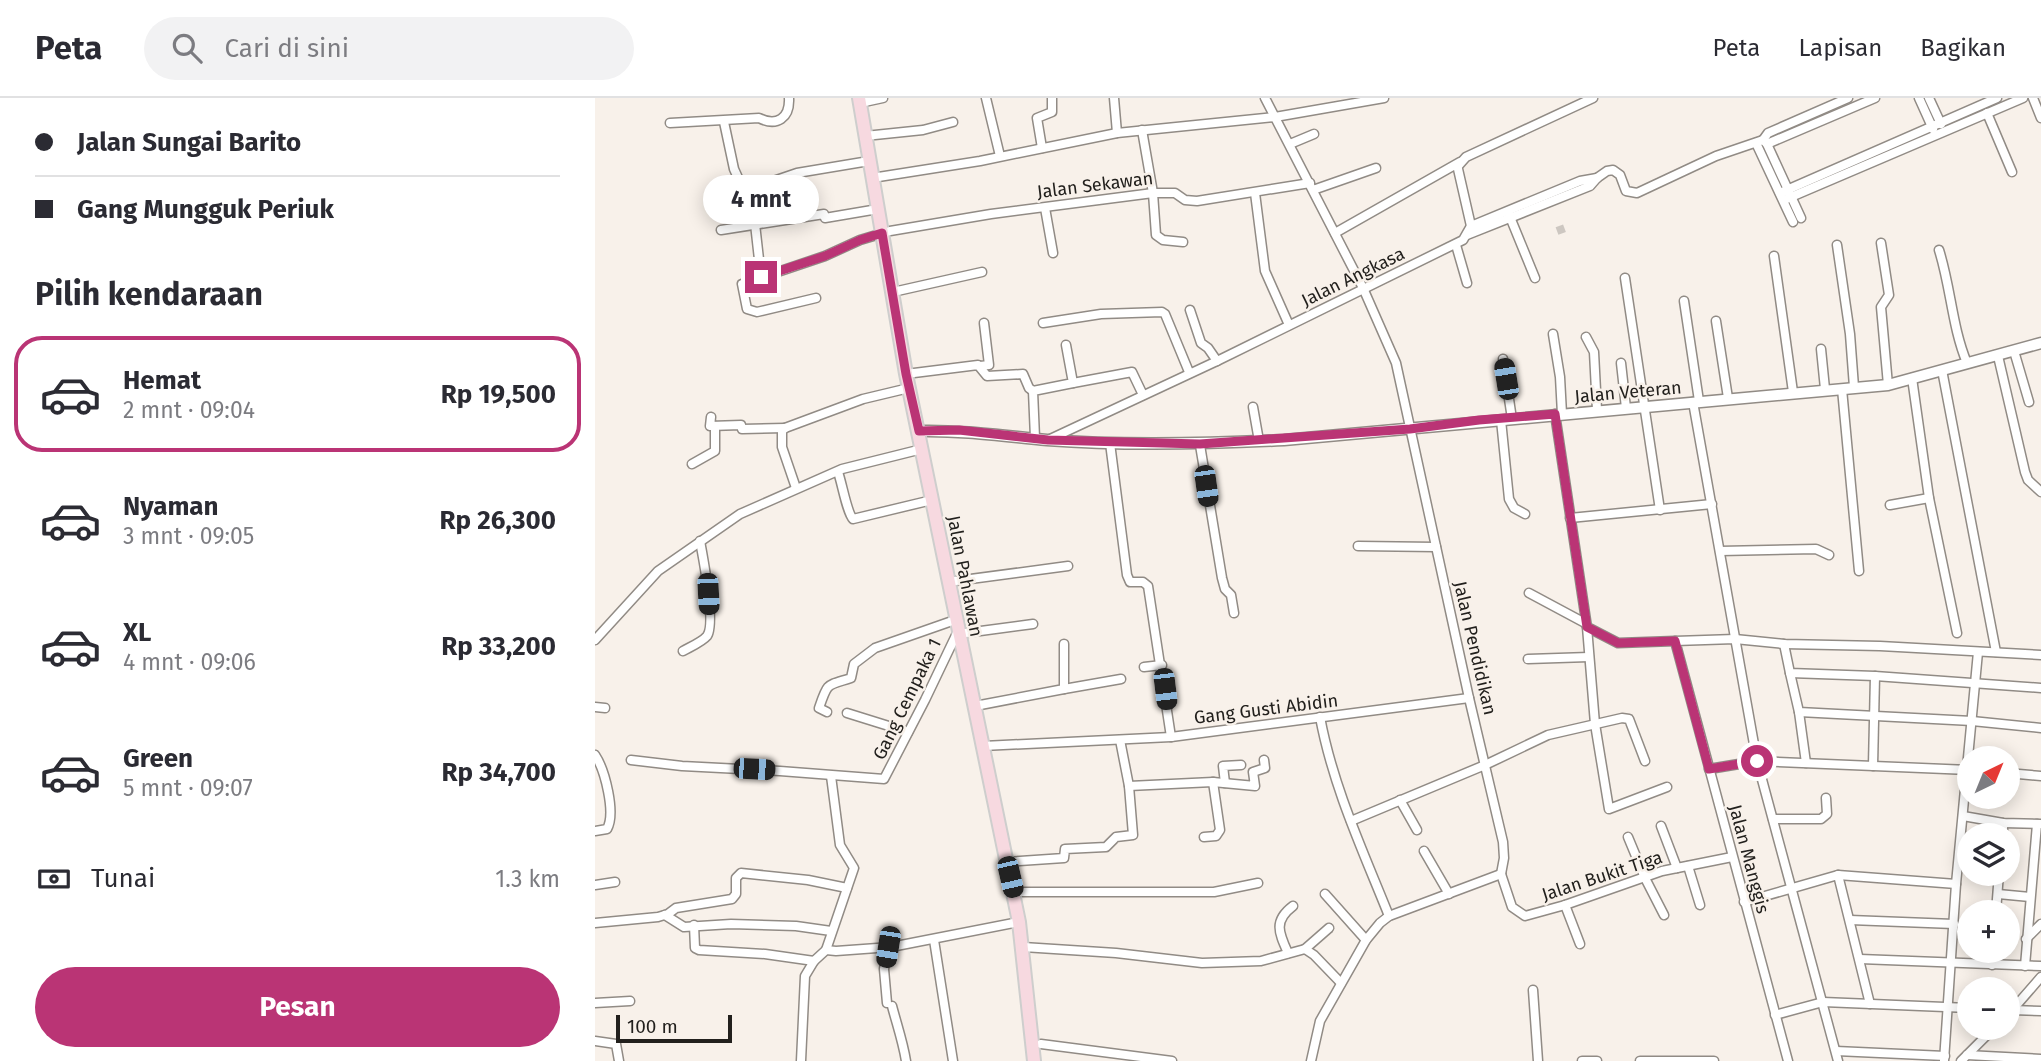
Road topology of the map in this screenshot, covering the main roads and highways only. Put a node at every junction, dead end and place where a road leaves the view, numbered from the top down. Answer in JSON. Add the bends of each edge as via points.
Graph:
{"nodes":[{"id":1,"x":859,"y":100,"type":"edge"},
{"id":2,"x":1034,"y":1061,"type":"edge"}],
"edges":[{"from":1,"to":2,"type":"main road","name":"Jalan Pahlawan","via":[[906,374],[1019,922],[1038,1043]]}]}
